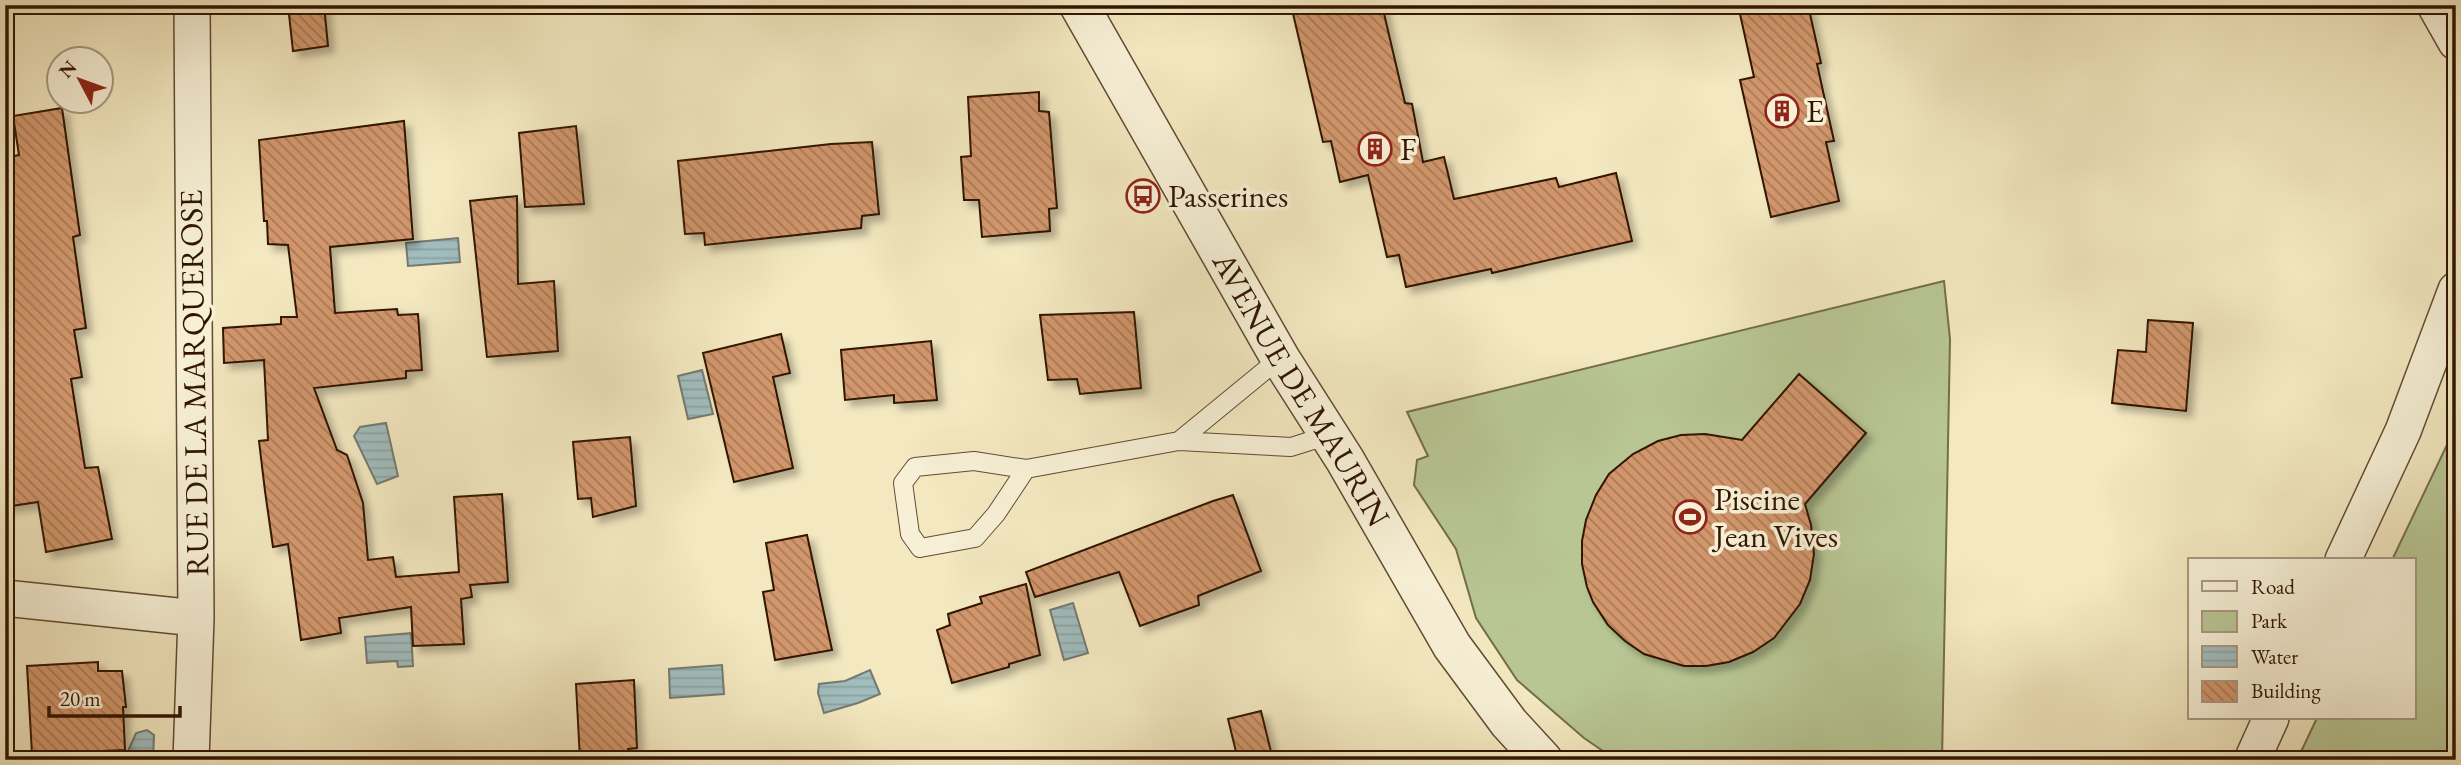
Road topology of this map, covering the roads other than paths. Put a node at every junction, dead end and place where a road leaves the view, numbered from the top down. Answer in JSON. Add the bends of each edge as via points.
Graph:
{"nodes":[{"id":1,"x":192,"y":5,"type":"edge"},
{"id":2,"x":1079,"y":5,"type":"edge"},
{"id":3,"x":2435,"y":5,"type":"edge"},
{"id":4,"x":2456,"y":42,"type":"edge"},
{"id":5,"x":2456,"y":290,"type":"edge"},
{"id":6,"x":1280,"y":358,"type":"junction"},
{"id":7,"x":1329,"y":435,"type":"junction"},
{"id":8,"x":1179,"y":441,"type":"junction"},
{"id":9,"x":1026,"y":469,"type":"junction"},
{"id":10,"x":2344,"y":558,"type":"edge"},
{"id":11,"x":5,"y":598,"type":"edge"},
{"id":12,"x":196,"y":618,"type":"junction"},
{"id":13,"x":2270,"y":720,"type":"edge"},
{"id":14,"x":191,"y":760,"type":"edge"},
{"id":15,"x":1543,"y":760,"type":"edge"},
{"id":16,"x":2252,"y":760,"type":"edge"}],
"edges":[{"from":1,"to":12,"type":"street","name":"RUE DE LA MARQUEROSE"},
{"from":2,"to":6,"type":"street","name":"AVENUE DE MAURIN"},
{"from":3,"to":4,"type":"street"},
{"from":5,"to":10,"type":"street","via":[[2403,431]]},
{"from":6,"to":7,"type":"street","name":"AVENUE DE MAURIN"},
{"from":6,"to":8,"type":"lane"},
{"from":7,"to":8,"type":"lane","via":[[1292,447]]},
{"from":7,"to":15,"type":"street","name":"AVENUE DE MAURIN","via":[[1452,646]]},
{"from":8,"to":9,"type":"lane"},
{"from":9,"to":9,"type":"lane","via":[[974,461],[915,467],[903,483],[910,534],[920,548],[975,538]]},
{"from":11,"to":12,"type":"street"},
{"from":12,"to":14,"type":"street","name":"RUE DE LA MARQUEROSE"},
{"from":13,"to":16,"type":"street"}]}
